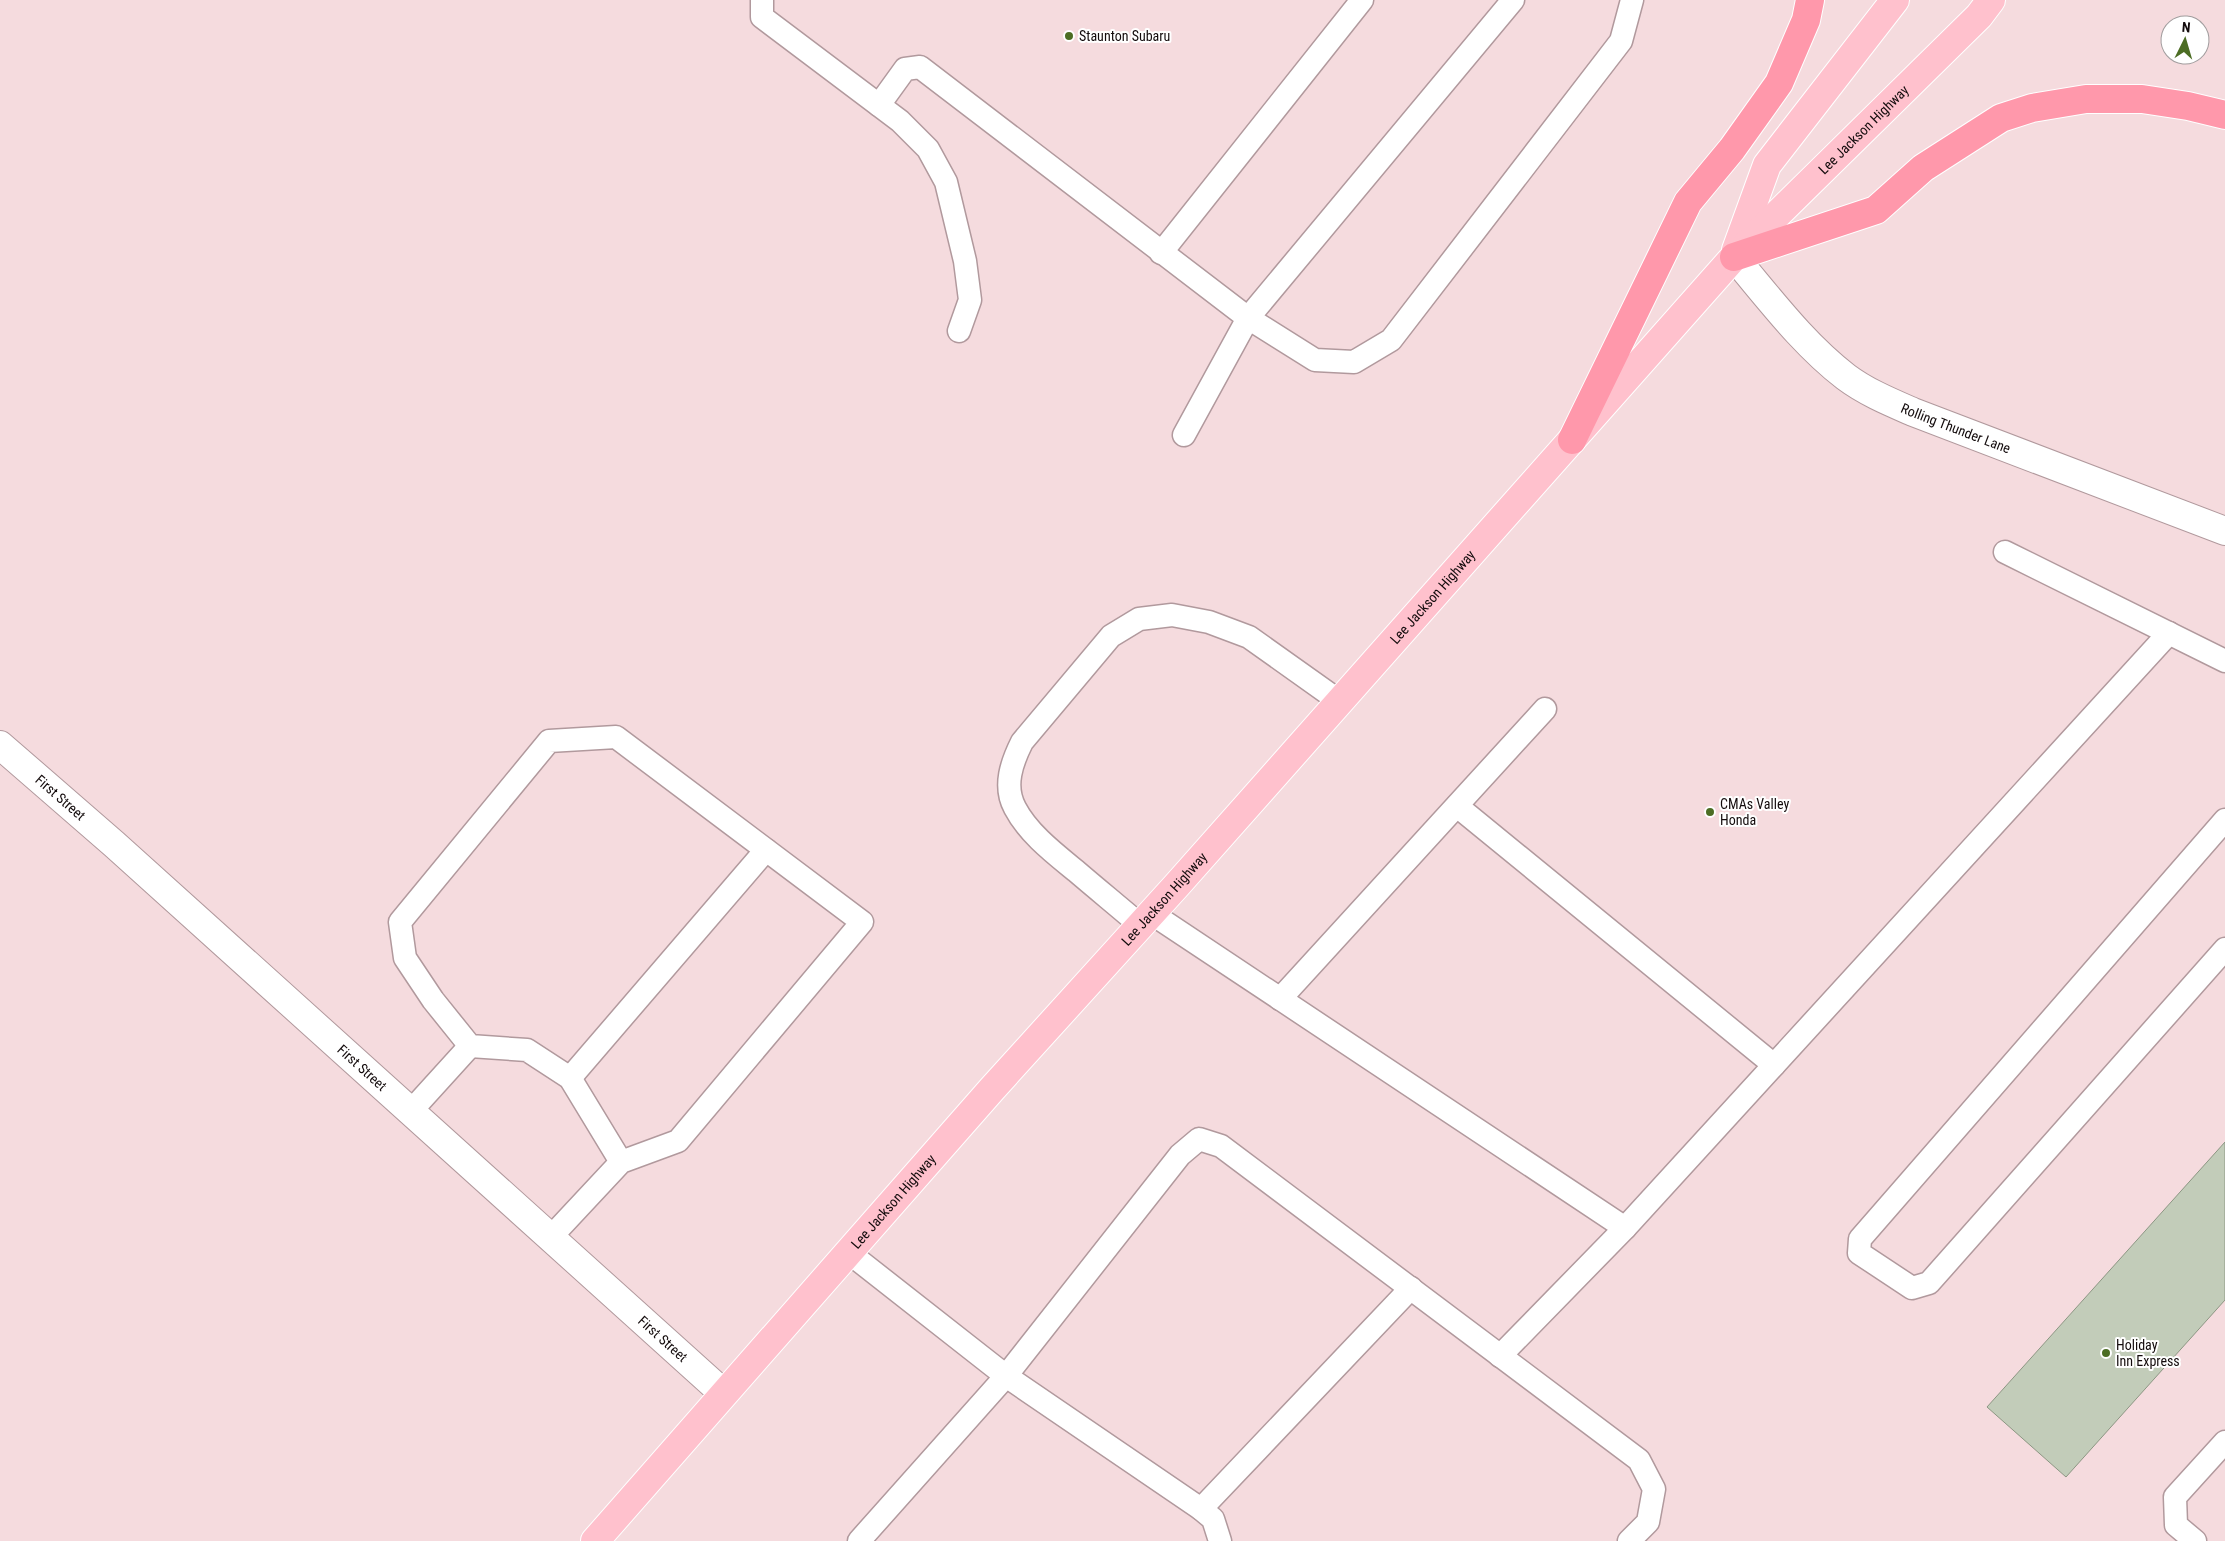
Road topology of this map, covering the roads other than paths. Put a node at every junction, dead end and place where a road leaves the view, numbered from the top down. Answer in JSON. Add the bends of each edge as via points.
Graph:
{"nodes":[{"id":1,"x":762,"y":0,"type":"edge"},
{"id":2,"x":1362,"y":0,"type":"edge"},
{"id":3,"x":1513,"y":0,"type":"edge"},
{"id":4,"x":1632,"y":0,"type":"edge"},
{"id":5,"x":1810,"y":0,"type":"edge"},
{"id":6,"x":1895,"y":0,"type":"edge"},
{"id":7,"x":1991,"y":0,"type":"edge"},
{"id":8,"x":879,"y":105,"type":"junction"},
{"id":9,"x":2225,"y":116,"type":"edge"},
{"id":10,"x":1161,"y":253,"type":"junction"},
{"id":11,"x":1734,"y":257,"type":"junction"},
{"id":12,"x":1248,"y":318,"type":"junction"},
{"id":13,"x":959,"y":331,"type":"dead end"},
{"id":14,"x":1184,"y":435,"type":"dead end"},
{"id":15,"x":1572,"y":440,"type":"junction"},
{"id":16,"x":2225,"y":531,"type":"edge"},
{"id":17,"x":2005,"y":552,"type":"dead end"},
{"id":18,"x":2169,"y":634,"type":"junction"},
{"id":19,"x":2225,"y":661,"type":"edge"},
{"id":20,"x":1338,"y":700,"type":"junction"},
{"id":21,"x":1545,"y":709,"type":"dead end"},
{"id":22,"x":0,"y":744,"type":"edge"},
{"id":23,"x":1457,"y":806,"type":"junction"},
{"id":24,"x":2225,"y":820,"type":"edge"},
{"id":25,"x":766,"y":850,"type":"junction"},
{"id":26,"x":1146,"y":919,"type":"junction"},
{"id":27,"x":2225,"y":949,"type":"edge"},
{"id":28,"x":1280,"y":999,"type":"junction"},
{"id":29,"x":470,"y":1046,"type":"junction"},
{"id":30,"x":1774,"y":1065,"type":"junction"},
{"id":31,"x":570,"y":1078,"type":"junction"},
{"id":32,"x":410,"y":1111,"type":"junction"},
{"id":33,"x":621,"y":1162,"type":"junction"},
{"id":34,"x":1624,"y":1228,"type":"junction"},
{"id":35,"x":550,"y":1238,"type":"junction"},
{"id":36,"x":848,"y":1252,"type":"junction"},
{"id":37,"x":1410,"y":1288,"type":"junction"},
{"id":38,"x":1500,"y":1356,"type":"junction"},
{"id":39,"x":1006,"y":1376,"type":"junction"},
{"id":40,"x":723,"y":1393,"type":"junction"},
{"id":41,"x":2225,"y":1442,"type":"edge"},
{"id":42,"x":1201,"y":1508,"type":"junction"},
{"id":43,"x":595,"y":1541,"type":"edge"},
{"id":44,"x":859,"y":1541,"type":"edge"},
{"id":45,"x":1220,"y":1541,"type":"edge"},
{"id":46,"x":1629,"y":1541,"type":"edge"},
{"id":47,"x":2195,"y":1541,"type":"edge"}],
"edges":[{"from":1,"to":8,"type":"lane","via":[[762,17]]},
{"from":2,"to":10,"type":"lane"},
{"from":3,"to":12,"type":"lane"},
{"from":4,"to":12,"type":"lane","via":[[1621,41],[1391,340],[1354,362],[1315,360]]},
{"from":5,"to":15,"type":"highway","via":[[1806,20],[1779,83],[1688,202]]},
{"from":6,"to":11,"type":"main road","name":"Lee Jackson Highway","via":[[1767,165]]},
{"from":7,"to":11,"type":"main road","name":"Lee Jackson Highway","via":[[1979,16]]},
{"from":8,"to":10,"type":"lane","via":[[905,69],[920,67]]},
{"from":8,"to":13,"type":"lane","via":[[928,150],[946,182],[965,261],[970,300]]},
{"from":9,"to":11,"type":"highway","via":[[2142,99],[2086,99],[2032,108],[2001,118],[1923,168],[1876,210]]},
{"from":10,"to":12,"type":"lane"},
{"from":11,"to":15,"type":"main road","name":"Lee Jackson Highway"},
{"from":11,"to":16,"type":"street","name":"Rolling Thunder Lane","via":[[1799,335],[1845,376],[1874,395]]},
{"from":12,"to":14,"type":"lane"},
{"from":15,"to":20,"type":"main road","name":"Lee Jackson Highway"},
{"from":17,"to":18,"type":"lane"},
{"from":18,"to":19,"type":"lane"},
{"from":18,"to":30,"type":"lane"},
{"from":20,"to":26,"type":"main road","name":"Lee Jackson Highway"},
{"from":20,"to":26,"type":"lane","via":[[1249,637],[1209,622],[1172,615],[1139,619],[1112,636],[1022,742],[1012,761],[1009,782],[1014,807],[1053,852]]},
{"from":21,"to":23,"type":"lane"},
{"from":22,"to":32,"type":"street","name":"First Street"},
{"from":23,"to":28,"type":"lane"},
{"from":23,"to":30,"type":"lane"},
{"from":24,"to":27,"type":"lane","via":[[1860,1239],[1859,1253],[1912,1288],[1929,1283]]},
{"from":25,"to":29,"type":"lane","via":[[616,737],[549,741],[400,922],[405,958]]},
{"from":25,"to":31,"type":"lane"},
{"from":25,"to":33,"type":"lane","via":[[862,922],[678,1141]]},
{"from":26,"to":28,"type":"lane"},
{"from":26,"to":36,"type":"main road","name":"Lee Jackson Highway"},
{"from":28,"to":34,"type":"lane"},
{"from":29,"to":31,"type":"lane","via":[[527,1050]]},
{"from":29,"to":32,"type":"lane"},
{"from":30,"to":34,"type":"lane"},
{"from":31,"to":33,"type":"lane"},
{"from":32,"to":35,"type":"street","name":"First Street"},
{"from":33,"to":35,"type":"lane"},
{"from":34,"to":38,"type":"lane"},
{"from":35,"to":40,"type":"street","name":"First Street"},
{"from":36,"to":39,"type":"lane"},
{"from":36,"to":40,"type":"main road","name":"Lee Jackson Highway"},
{"from":37,"to":38,"type":"lane"},
{"from":37,"to":39,"type":"lane","via":[[1221,1146],[1198,1139],[1180,1155]]},
{"from":37,"to":42,"type":"lane"},
{"from":38,"to":46,"type":"lane","via":[[1639,1460],[1654,1489],[1648,1522]]},
{"from":39,"to":42,"type":"lane"},
{"from":39,"to":44,"type":"lane"},
{"from":40,"to":43,"type":"main road","name":"Lee Jackson Highway"},
{"from":41,"to":47,"type":"lane","via":[[2175,1497],[2176,1526]]},
{"from":42,"to":45,"type":"lane","via":[[1213,1519]]}]}
